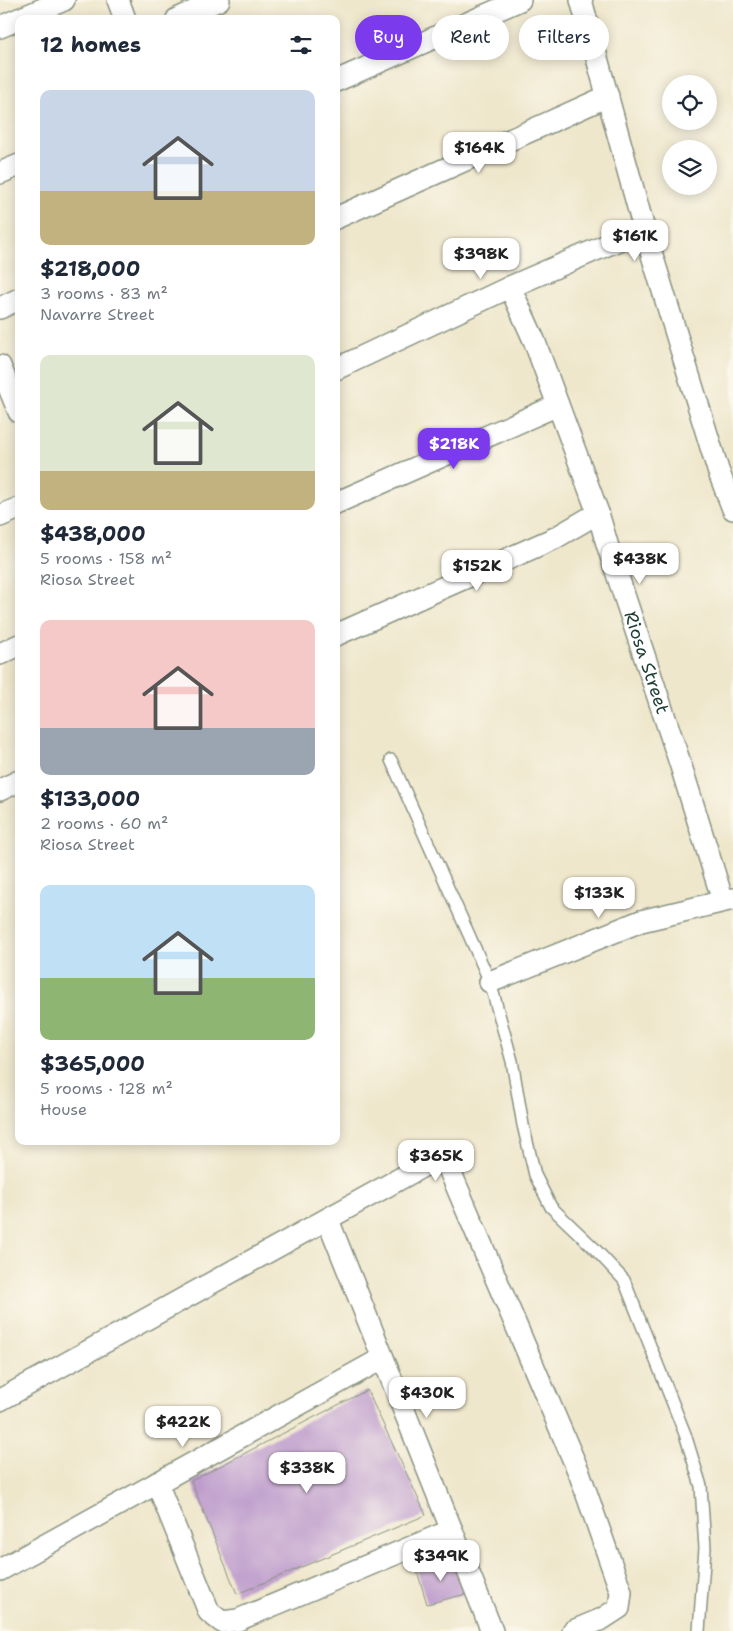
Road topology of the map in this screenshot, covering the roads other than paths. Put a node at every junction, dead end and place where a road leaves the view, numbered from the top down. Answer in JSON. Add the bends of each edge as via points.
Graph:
{"nodes":[{"id":1,"x":64,"y":0,"type":"edge"},
{"id":2,"x":118,"y":0,"type":"edge"},
{"id":3,"x":219,"y":0,"type":"edge"},
{"id":4,"x":520,"y":0,"type":"edge"},
{"id":5,"x":581,"y":0,"type":"edge"},
{"id":6,"x":28,"y":15,"type":"edge"},
{"id":7,"x":124,"y":15,"type":"edge"},
{"id":8,"x":186,"y":15,"type":"edge"},
{"id":9,"x":15,"y":21,"type":"edge"},
{"id":10,"x":0,"y":27,"type":"edge"},
{"id":11,"x":340,"y":79,"type":"edge"},
{"id":12,"x":608,"y":96,"type":"junction"},
{"id":13,"x":15,"y":167,"type":"edge"},
{"id":14,"x":0,"y":173,"type":"edge"},
{"id":15,"x":340,"y":216,"type":"edge"},
{"id":16,"x":644,"y":229,"type":"junction"},
{"id":17,"x":510,"y":286,"type":"junction"},
{"id":18,"x":15,"y":301,"type":"edge"},
{"id":19,"x":0,"y":308,"type":"edge"},
{"id":20,"x":0,"y":366,"type":"edge"},
{"id":21,"x":340,"y":366,"type":"edge"},
{"id":22,"x":15,"y":402,"type":"edge"},
{"id":23,"x":558,"y":405,"type":"junction"},
{"id":24,"x":340,"y":501,"type":"edge"},
{"id":25,"x":733,"y":509,"type":"edge"},
{"id":26,"x":15,"y":510,"type":"edge"},
{"id":27,"x":598,"y":513,"type":"junction"},
{"id":28,"x":0,"y":516,"type":"edge"},
{"id":29,"x":340,"y":634,"type":"edge"},
{"id":30,"x":15,"y":647,"type":"edge"},
{"id":31,"x":0,"y":654,"type":"edge"},
{"id":32,"x":391,"y":760,"type":"dead end"},
{"id":33,"x":15,"y":784,"type":"edge"},
{"id":34,"x":0,"y":790,"type":"edge"},
{"id":35,"x":728,"y":900,"type":"edge"},
{"id":36,"x":490,"y":982,"type":"junction"},
{"id":37,"x":328,"y":1220,"type":"junction"},
{"id":38,"x":383,"y":1358,"type":"junction"},
{"id":39,"x":0,"y":1400,"type":"edge"},
{"id":40,"x":157,"y":1483,"type":"junction"},
{"id":41,"x":452,"y":1530,"type":"junction"},
{"id":42,"x":0,"y":1570,"type":"edge"},
{"id":43,"x":492,"y":1631,"type":"edge"},
{"id":44,"x":573,"y":1631,"type":"edge"},
{"id":45,"x":699,"y":1631,"type":"edge"}],
"edges":[{"from":1,"to":6,"type":"street"},
{"from":2,"to":7,"type":"street"},
{"from":3,"to":8,"type":"street"},
{"from":4,"to":11,"type":"street"},
{"from":5,"to":12,"type":"street"},
{"from":9,"to":10,"type":"street"},
{"from":12,"to":15,"type":"street"},
{"from":12,"to":16,"type":"street"},
{"from":13,"to":14,"type":"street"},
{"from":16,"to":17,"type":"street"},
{"from":16,"to":25,"type":"street"},
{"from":17,"to":21,"type":"street"},
{"from":17,"to":23,"type":"street","name":"Riosa Street"},
{"from":18,"to":19,"type":"street"},
{"from":20,"to":22,"type":"street"},
{"from":23,"to":24,"type":"street"},
{"from":23,"to":27,"type":"street","name":"Riosa Street"},
{"from":26,"to":28,"type":"street"},
{"from":27,"to":29,"type":"street","via":[[555,538]]},
{"from":27,"to":35,"type":"street","name":"Riosa Street"},
{"from":30,"to":31,"type":"street"},
{"from":32,"to":36,"type":"lane"},
{"from":33,"to":34,"type":"street"},
{"from":35,"to":36,"type":"street","via":[[642,922]]},
{"from":36,"to":45,"type":"lane","via":[[512,1061],[535,1175],[551,1207],[624,1280],[685,1434],[701,1486],[705,1548]]},
{"from":37,"to":38,"type":"street"},
{"from":37,"to":39,"type":"street"},
{"from":37,"to":44,"type":"street","via":[[444,1157],[580,1475],[621,1592],[619,1608]]},
{"from":38,"to":40,"type":"street"},
{"from":38,"to":41,"type":"street"},
{"from":40,"to":41,"type":"street","via":[[210,1612],[222,1622],[238,1620]]},
{"from":40,"to":42,"type":"street"},
{"from":41,"to":43,"type":"street"}]}
